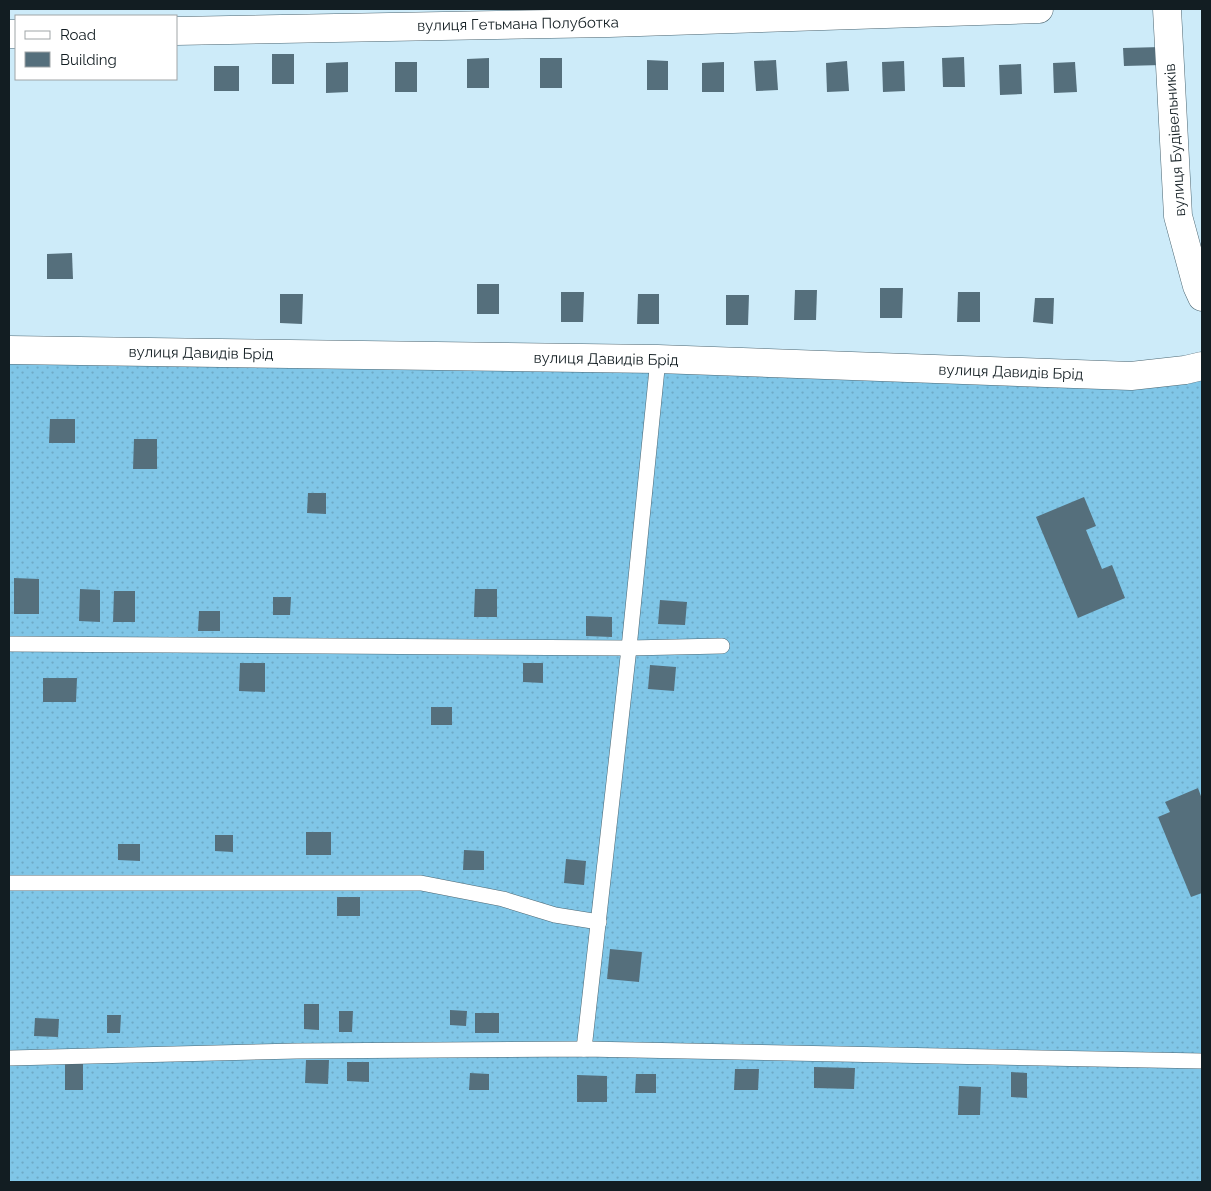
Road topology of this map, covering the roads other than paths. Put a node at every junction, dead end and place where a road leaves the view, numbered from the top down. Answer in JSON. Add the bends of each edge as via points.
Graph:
{"nodes":[{"id":1,"x":1039,"y":9,"type":"edge"},
{"id":2,"x":1167,"y":9,"type":"edge"},
{"id":3,"x":178,"y":31,"type":"edge"},
{"id":4,"x":1202,"y":298,"type":"edge"},
{"id":5,"x":9,"y":350,"type":"edge"},
{"id":6,"x":658,"y":360,"type":"junction"},
{"id":7,"x":1202,"y":366,"type":"edge"},
{"id":8,"x":9,"y":644,"type":"edge"},
{"id":9,"x":722,"y":646,"type":"dead end"},
{"id":10,"x":629,"y":648,"type":"junction"},
{"id":11,"x":9,"y":882,"type":"edge"},
{"id":12,"x":599,"y":922,"type":"junction"},
{"id":13,"x":584,"y":1049,"type":"junction"},
{"id":14,"x":10,"y":1058,"type":"edge"},
{"id":15,"x":1202,"y":1061,"type":"edge"}],
"edges":[{"from":1,"to":3,"type":"street","name":"вулиця Гетьмана Полуботка","via":[[609,23]]},
{"from":2,"to":4,"type":"street","name":"вулиця Будівельників","via":[[1178,216]]},
{"from":5,"to":6,"type":"street","name":"вулиця Давидів Брід"},
{"from":6,"to":7,"type":"street","name":"вулиця Давидів Брід","via":[[1131,376]]},
{"from":6,"to":10,"type":"lane"},
{"from":8,"to":10,"type":"lane"},
{"from":9,"to":10,"type":"lane"},
{"from":10,"to":12,"type":"lane"},
{"from":11,"to":12,"type":"lane","via":[[420,883]]},
{"from":12,"to":13,"type":"lane"},
{"from":13,"to":14,"type":"lane"},
{"from":13,"to":15,"type":"lane"}]}
